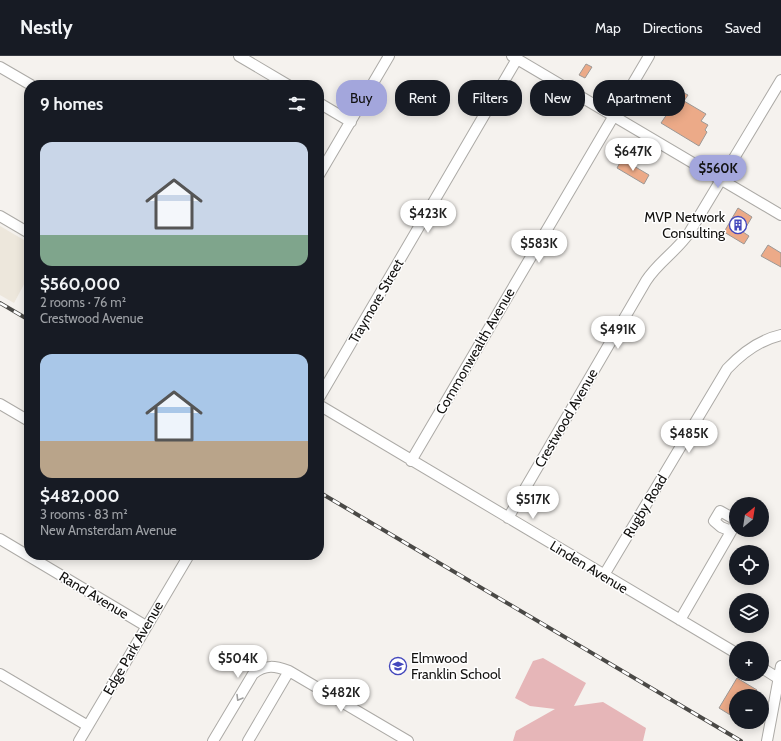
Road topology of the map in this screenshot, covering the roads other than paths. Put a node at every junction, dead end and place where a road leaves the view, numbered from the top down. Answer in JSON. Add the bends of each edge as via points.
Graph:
{"nodes":[{"id":1,"x":239,"y":56,"type":"edge"},
{"id":2,"x":389,"y":56,"type":"edge"},
{"id":3,"x":649,"y":56,"type":"edge"},
{"id":4,"x":515,"y":58,"type":"edge"},
{"id":5,"x":0,"y":66,"type":"edge"},
{"id":6,"x":280,"y":80,"type":"edge"},
{"id":7,"x":635,"y":80,"type":"edge"},
{"id":8,"x":781,"y":80,"type":"edge"},
{"id":9,"x":24,"y":81,"type":"edge"},
{"id":10,"x":593,"y":103,"type":"edge"},
{"id":11,"x":324,"y":106,"type":"edge"},
{"id":12,"x":613,"y":116,"type":"edge"},
{"id":13,"x":616,"y":116,"type":"edge"},
{"id":14,"x":350,"y":122,"type":"junction"},
{"id":15,"x":324,"y":166,"type":"edge"},
{"id":16,"x":722,"y":179,"type":"junction"},
{"id":17,"x":781,"y":215,"type":"edge"},
{"id":18,"x":0,"y":216,"type":"edge"},
{"id":19,"x":24,"y":230,"type":"edge"},
{"id":20,"x":781,"y":335,"type":"edge"},
{"id":21,"x":324,"y":389,"type":"edge"},
{"id":22,"x":0,"y":404,"type":"edge"},
{"id":23,"x":324,"y":409,"type":"edge"},
{"id":24,"x":24,"y":418,"type":"edge"},
{"id":25,"x":411,"y":461,"type":"junction"},
{"id":26,"x":508,"y":518,"type":"junction"},
{"id":27,"x":729,"y":534,"type":"edge"},
{"id":28,"x":0,"y":539,"type":"edge"},
{"id":29,"x":24,"y":553,"type":"edge"},
{"id":30,"x":35,"y":560,"type":"edge"},
{"id":31,"x":185,"y":560,"type":"edge"},
{"id":32,"x":604,"y":576,"type":"junction"},
{"id":33,"x":680,"y":620,"type":"junction"},
{"id":34,"x":146,"y":626,"type":"junction"},
{"id":35,"x":729,"y":649,"type":"edge"},
{"id":36,"x":781,"y":666,"type":"edge"},
{"id":37,"x":289,"y":671,"type":"junction"},
{"id":38,"x":769,"y":672,"type":"edge"},
{"id":39,"x":0,"y":674,"type":"edge"},
{"id":40,"x":780,"y":679,"type":"edge"},
{"id":41,"x":88,"y":726,"type":"junction"},
{"id":42,"x":79,"y":741,"type":"edge"},
{"id":43,"x":213,"y":741,"type":"edge"},
{"id":44,"x":248,"y":741,"type":"edge"},
{"id":45,"x":408,"y":741,"type":"edge"},
{"id":46,"x":767,"y":741,"type":"edge"}],
"edges":[{"from":1,"to":6,"type":"street"},
{"from":2,"to":14,"type":"street"},
{"from":3,"to":7,"type":"street","name":"Commonwealth Avenue"},
{"from":4,"to":10,"type":"street"},
{"from":4,"to":21,"type":"street","name":"Traymore Street"},
{"from":5,"to":9,"type":"street"},
{"from":8,"to":16,"type":"street","name":"Crestwood Avenue"},
{"from":11,"to":14,"type":"street"},
{"from":12,"to":25,"type":"street","name":"Commonwealth Avenue"},
{"from":13,"to":16,"type":"street"},
{"from":14,"to":15,"type":"street"},
{"from":16,"to":17,"type":"street"},
{"from":16,"to":26,"type":"street","name":"Crestwood Avenue","via":[[684,240],[657,265],[646,281]]},
{"from":18,"to":19,"type":"street"},
{"from":20,"to":32,"type":"street","name":"Rugby Road","via":[[756,345],[727,369]]},
{"from":22,"to":24,"type":"street"},
{"from":23,"to":25,"type":"street","name":"Linden Avenue"},
{"from":25,"to":26,"type":"street","name":"Linden Avenue"},
{"from":26,"to":32,"type":"street","name":"Linden Avenue"},
{"from":27,"to":33,"type":"street"},
{"from":28,"to":29,"type":"street","name":"Rand Avenue"},
{"from":30,"to":34,"type":"street","name":"Rand Avenue"},
{"from":31,"to":34,"type":"street","name":"Edge Park Avenue"},
{"from":32,"to":33,"type":"street","name":"Linden Avenue"},
{"from":33,"to":35,"type":"street","name":"Linden Avenue"},
{"from":34,"to":41,"type":"street","name":"Edge Park Avenue"},
{"from":36,"to":40,"type":"street"},
{"from":37,"to":43,"type":"street","one_way":true,"via":[[272,666],[261,668],[253,674]]},
{"from":37,"to":44,"type":"street"},
{"from":37,"to":45,"type":"street"},
{"from":38,"to":40,"type":"street"},
{"from":39,"to":41,"type":"street"},
{"from":40,"to":46,"type":"street"},
{"from":41,"to":42,"type":"street","name":"Edge Park Avenue"}]}
